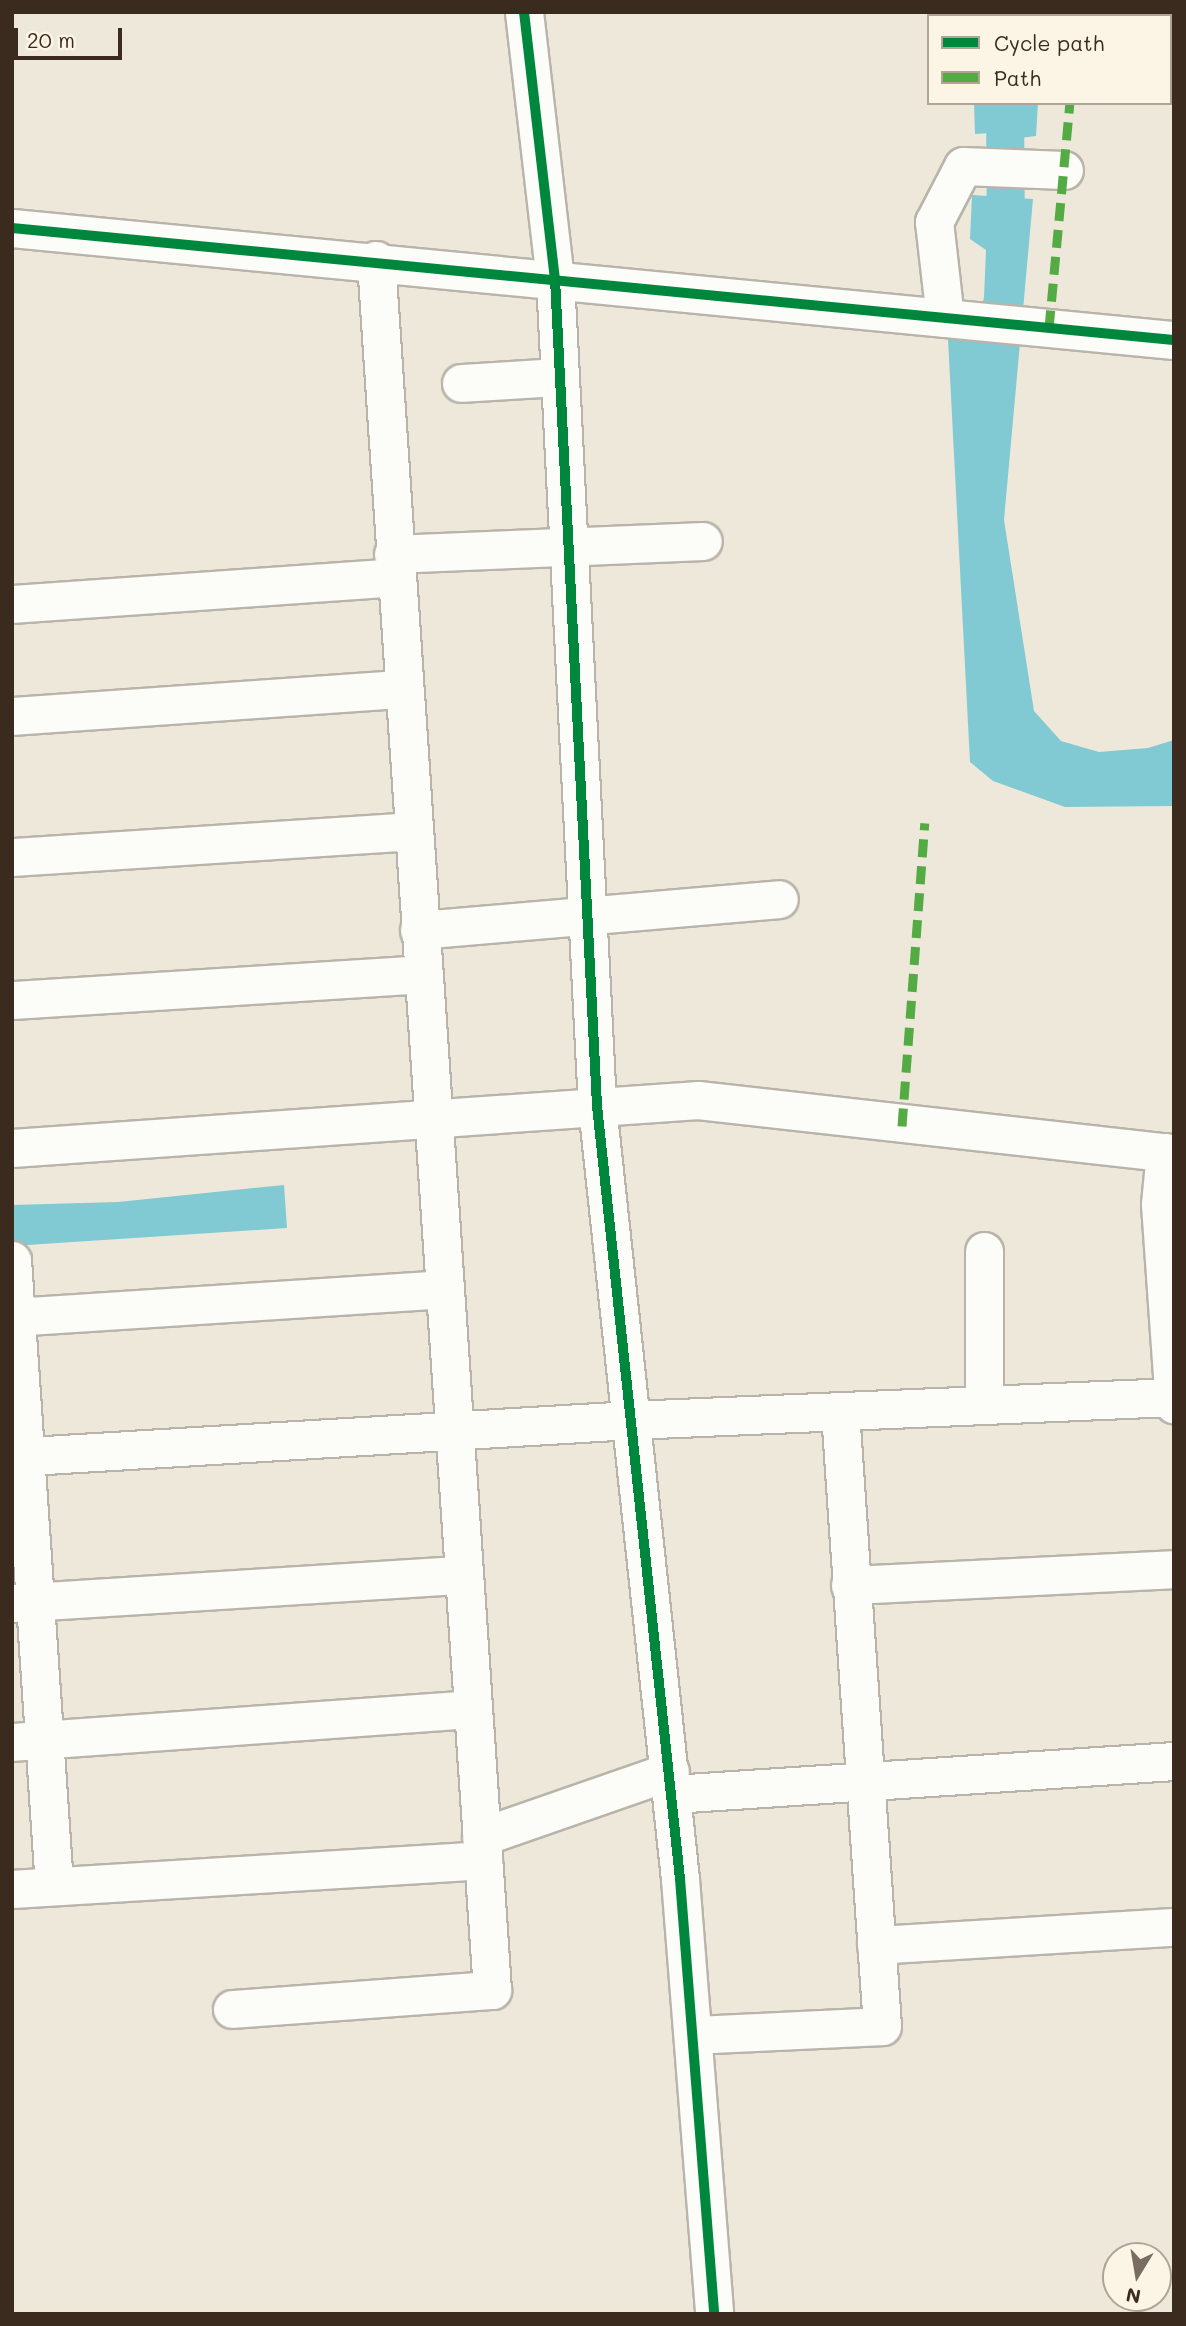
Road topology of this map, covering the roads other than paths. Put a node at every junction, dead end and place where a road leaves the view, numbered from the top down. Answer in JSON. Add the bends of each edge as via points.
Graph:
{"nodes":[{"id":1,"x":525,"y":20,"type":"edge"},
{"id":2,"x":1050,"y":169,"type":"dead end"},
{"id":3,"x":12,"y":228,"type":"edge"},
{"id":4,"x":376,"y":260,"type":"junction"},
{"id":5,"x":555,"y":279,"type":"junction"},
{"id":6,"x":945,"y":318,"type":"junction"},
{"id":7,"x":1174,"y":340,"type":"edge"},
{"id":8,"x":560,"y":377,"type":"junction"},
{"id":9,"x":461,"y":383,"type":"dead end"},
{"id":10,"x":703,"y":541,"type":"dead end"},
{"id":11,"x":569,"y":547,"type":"junction"},
{"id":12,"x":393,"y":566,"type":"junction"},
{"id":13,"x":12,"y":604,"type":"edge"},
{"id":14,"x":402,"y":690,"type":"junction"},
{"id":15,"x":12,"y":716,"type":"edge"},
{"id":16,"x":411,"y":831,"type":"junction"},
{"id":17,"x":12,"y":857,"type":"edge"},
{"id":18,"x":779,"y":899,"type":"dead end"},
{"id":19,"x":587,"y":915,"type":"junction"},
{"id":20,"x":418,"y":930,"type":"junction"},
{"id":21,"x":422,"y":974,"type":"junction"},
{"id":22,"x":12,"y":1000,"type":"edge"},
{"id":23,"x":597,"y":1106,"type":"junction"},
{"id":24,"x":432,"y":1118,"type":"junction"},
{"id":25,"x":12,"y":1147,"type":"edge"},
{"id":26,"x":1169,"y":1153,"type":"edge"},
{"id":27,"x":984,"y":1251,"type":"dead end"},
{"id":28,"x":12,"y":1260,"type":"edge"},
{"id":29,"x":443,"y":1289,"type":"junction"},
{"id":30,"x":13,"y":1317,"type":"edge"},
{"id":31,"x":1173,"y":1397,"type":"edge"},
{"id":32,"x":984,"y":1405,"type":"junction"},
{"id":33,"x":1174,"y":1405,"type":"edge"},
{"id":34,"x":840,"y":1411,"type":"junction"},
{"id":35,"x":631,"y":1420,"type":"junction"},
{"id":36,"x":453,"y":1431,"type":"junction"},
{"id":37,"x":18,"y":1457,"type":"edge"},
{"id":38,"x":1174,"y":1569,"type":"edge"},
{"id":39,"x":463,"y":1575,"type":"junction"},
{"id":40,"x":850,"y":1585,"type":"junction"},
{"id":41,"x":23,"y":1602,"type":"edge"},
{"id":42,"x":473,"y":1709,"type":"junction"},
{"id":43,"x":28,"y":1741,"type":"edge"},
{"id":44,"x":1174,"y":1761,"type":"edge"},
{"id":45,"x":864,"y":1781,"type":"junction"},
{"id":46,"x":671,"y":1782,"type":"junction"},
{"id":47,"x":482,"y":1848,"type":"junction"},
{"id":48,"x":54,"y":1886,"type":"junction"},
{"id":49,"x":12,"y":1889,"type":"edge"},
{"id":50,"x":1174,"y":1927,"type":"edge"},
{"id":51,"x":876,"y":1945,"type":"junction"},
{"id":52,"x":232,"y":2009,"type":"dead end"},
{"id":53,"x":693,"y":2035,"type":"junction"},
{"id":54,"x":714,"y":2314,"type":"edge"}],
"edges":[{"from":1,"to":5,"type":"street"},
{"from":2,"to":6,"type":"street","via":[[962,166],[934,222]]},
{"from":3,"to":4,"type":"street"},
{"from":4,"to":5,"type":"street"},
{"from":4,"to":12,"type":"street"},
{"from":5,"to":6,"type":"street"},
{"from":5,"to":8,"type":"street"},
{"from":6,"to":7,"type":"street"},
{"from":8,"to":9,"type":"street"},
{"from":8,"to":11,"type":"street"},
{"from":10,"to":11,"type":"street"},
{"from":11,"to":12,"type":"street"},
{"from":11,"to":19,"type":"street"},
{"from":12,"to":13,"type":"street"},
{"from":12,"to":14,"type":"street"},
{"from":14,"to":15,"type":"street"},
{"from":14,"to":16,"type":"street"},
{"from":16,"to":17,"type":"street"},
{"from":16,"to":20,"type":"street"},
{"from":18,"to":19,"type":"street"},
{"from":19,"to":20,"type":"street"},
{"from":19,"to":23,"type":"street"},
{"from":20,"to":21,"type":"street"},
{"from":21,"to":22,"type":"street"},
{"from":21,"to":24,"type":"street"},
{"from":23,"to":24,"type":"street"},
{"from":23,"to":26,"type":"street","via":[[698,1100]]},
{"from":23,"to":35,"type":"street"},
{"from":24,"to":25,"type":"street"},
{"from":24,"to":29,"type":"street"},
{"from":26,"to":31,"type":"street","via":[[1160,1204]]},
{"from":27,"to":32,"type":"street"},
{"from":28,"to":30,"type":"street"},
{"from":29,"to":30,"type":"street"},
{"from":29,"to":36,"type":"street"},
{"from":30,"to":37,"type":"street"},
{"from":31,"to":32,"type":"street"},
{"from":31,"to":33,"type":"street"},
{"from":32,"to":34,"type":"street"},
{"from":34,"to":35,"type":"street"},
{"from":34,"to":40,"type":"street"},
{"from":35,"to":36,"type":"street"},
{"from":35,"to":46,"type":"street"},
{"from":36,"to":37,"type":"street"},
{"from":36,"to":39,"type":"street"},
{"from":37,"to":41,"type":"street"},
{"from":38,"to":40,"type":"street"},
{"from":39,"to":41,"type":"street"},
{"from":39,"to":42,"type":"street"},
{"from":40,"to":45,"type":"street"},
{"from":41,"to":43,"type":"street"},
{"from":42,"to":43,"type":"street"},
{"from":42,"to":47,"type":"street"},
{"from":43,"to":48,"type":"street"},
{"from":44,"to":45,"type":"street"},
{"from":45,"to":46,"type":"street"},
{"from":45,"to":51,"type":"street"},
{"from":46,"to":47,"type":"street"},
{"from":46,"to":53,"type":"street"},
{"from":47,"to":48,"type":"street"},
{"from":47,"to":52,"type":"street","via":[[492,1990]]},
{"from":48,"to":49,"type":"street"},
{"from":50,"to":51,"type":"street"},
{"from":51,"to":53,"type":"street","via":[[882,2026]]},
{"from":53,"to":54,"type":"street"}]}
